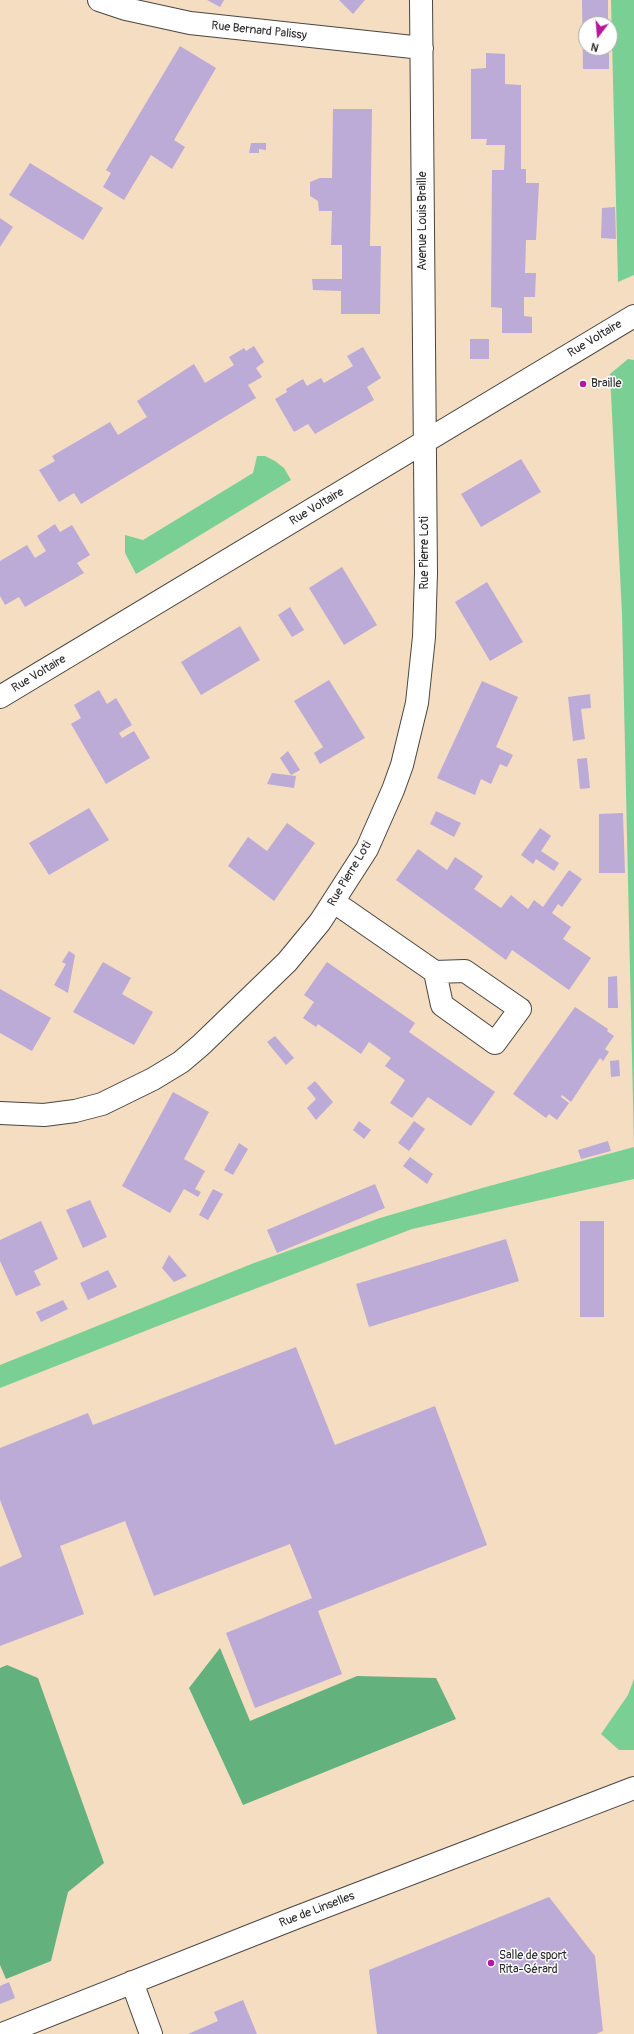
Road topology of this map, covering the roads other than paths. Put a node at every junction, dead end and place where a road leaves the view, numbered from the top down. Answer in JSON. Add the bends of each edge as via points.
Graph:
{"nodes":[{"id":1,"x":99,"y":0,"type":"edge"},
{"id":2,"x":421,"y":0,"type":"edge"},
{"id":3,"x":422,"y":48,"type":"junction"},
{"id":4,"x":634,"y":316,"type":"edge"},
{"id":5,"x":425,"y":442,"type":"junction"},
{"id":6,"x":0,"y":697,"type":"edge"},
{"id":7,"x":334,"y":902,"type":"junction"},
{"id":8,"x":435,"y":972,"type":"dead end"},
{"id":9,"x":0,"y":1113,"type":"edge"},
{"id":10,"x":634,"y":1788,"type":"edge"},
{"id":11,"x":132,"y":1982,"type":"junction"},
{"id":12,"x":2,"y":2034,"type":"edge"},
{"id":13,"x":151,"y":2034,"type":"edge"}],
"edges":[{"from":1,"to":3,"type":"street","name":"Rue Bernard Palissy","via":[[126,9],[190,23]]},
{"from":2,"to":3,"type":"street","name":"Avenue Louis Braille"},
{"from":3,"to":5,"type":"street","name":"Avenue Louis Braille"},
{"from":4,"to":5,"type":"street","name":"Rue Voltaire"},
{"from":5,"to":6,"type":"street","name":"Rue Voltaire"},
{"from":5,"to":7,"type":"street","name":"Rue Pierre Loti","via":[[424,637],[416,711],[402,765],[386,810],[367,849]]},
{"from":7,"to":8,"type":"street"},
{"from":7,"to":9,"type":"street","name":"Rue Pierre Loti","via":[[287,962],[212,1036],[168,1070],[90,1108],[44,1115]]},
{"from":10,"to":11,"type":"street","name":"Rue de Linselles"},
{"from":11,"to":12,"type":"street","name":"Rue de Linselles"},
{"from":11,"to":13,"type":"street"}]}
